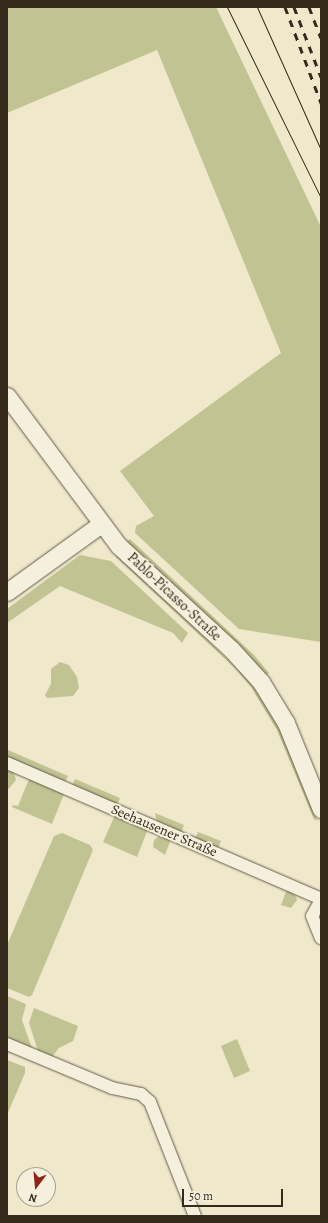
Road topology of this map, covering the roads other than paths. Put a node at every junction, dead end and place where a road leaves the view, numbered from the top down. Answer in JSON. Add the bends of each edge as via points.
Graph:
{"nodes":[{"id":1,"x":7,"y":396,"type":"edge"},
{"id":2,"x":101,"y":524,"type":"junction"},
{"id":3,"x":7,"y":592,"type":"edge"},
{"id":4,"x":7,"y":763,"type":"edge"},
{"id":5,"x":321,"y":809,"type":"edge"},
{"id":6,"x":321,"y":899,"type":"edge"},
{"id":7,"x":321,"y":938,"type":"edge"},
{"id":8,"x":7,"y":1044,"type":"edge"},
{"id":9,"x":195,"y":1216,"type":"edge"}],
"edges":[{"from":1,"to":2,"type":"main road","name":"Pablo-Picasso-Straße"},
{"from":2,"to":3,"type":"main road"},
{"from":2,"to":5,"type":"main road","name":"Pablo-Picasso-Straße","via":[[127,554],[231,650],[261,682],[286,723]]},
{"from":4,"to":6,"type":"street","name":"Seehausener Straße"},
{"from":6,"to":7,"type":"street","via":[[312,916]]},
{"from":8,"to":9,"type":"street","via":[[112,1088],[141,1094],[150,1102]]}]}
